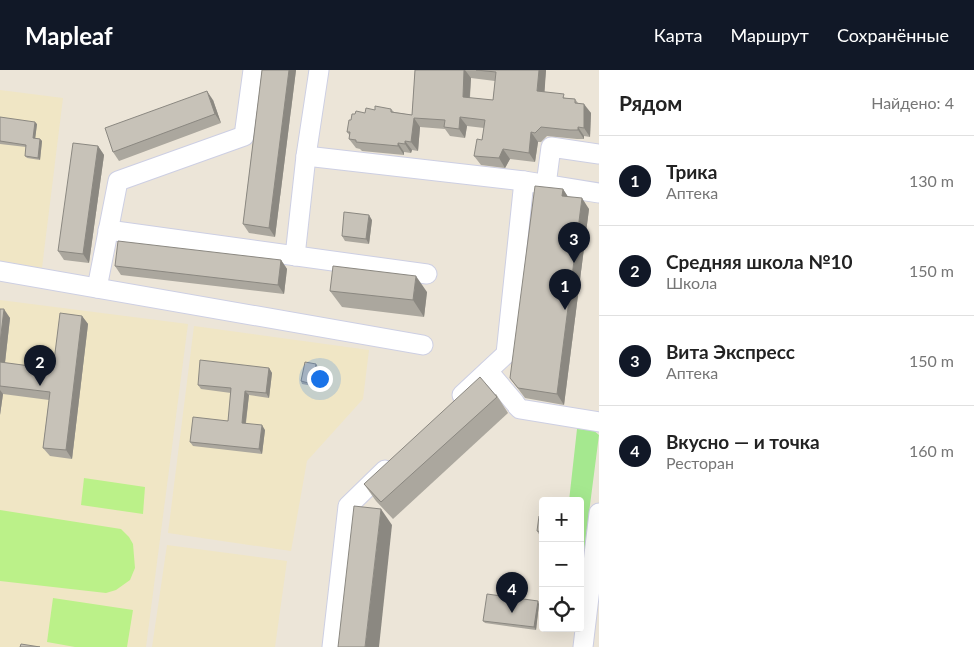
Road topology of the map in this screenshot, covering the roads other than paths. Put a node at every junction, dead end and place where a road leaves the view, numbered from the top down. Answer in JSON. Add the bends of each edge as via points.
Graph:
{"nodes":[{"id":1,"x":254,"y":70,"type":"edge"},
{"id":2,"x":319,"y":70,"type":"edge"},
{"id":3,"x":599,"y":154,"type":"edge"},
{"id":4,"x":306,"y":156,"type":"junction"},
{"id":5,"x":524,"y":181,"type":"junction"},
{"id":6,"x":546,"y":185,"type":"junction"},
{"id":7,"x":599,"y":193,"type":"edge"},
{"id":8,"x":108,"y":230,"type":"junction"},
{"id":9,"x":295,"y":256,"type":"junction"},
{"id":10,"x":0,"y":271,"type":"edge"},
{"id":11,"x":427,"y":274,"type":"dead end"},
{"id":12,"x":97,"y":288,"type":"junction"},
{"id":13,"x":423,"y":344,"type":"dead end"},
{"id":14,"x":488,"y":371,"type":"junction"},
{"id":15,"x":453,"y":405,"type":"edge"},
{"id":16,"x":599,"y":422,"type":"edge"},
{"id":17,"x":397,"y":459,"type":"edge"},
{"id":18,"x":599,"y":513,"type":"edge"},
{"id":19,"x":332,"y":647,"type":"edge"},
{"id":20,"x":583,"y":647,"type":"edge"}],
"edges":[{"from":1,"to":8,"type":"street","via":[[244,136],[118,181]]},
{"from":2,"to":4,"type":"street"},
{"from":3,"to":6,"type":"street","via":[[551,147]]},
{"from":4,"to":5,"type":"street"},
{"from":4,"to":9,"type":"street"},
{"from":5,"to":6,"type":"street"},
{"from":5,"to":14,"type":"street","via":[[506,354]]},
{"from":6,"to":7,"type":"street"},
{"from":8,"to":9,"type":"street"},
{"from":8,"to":12,"type":"street"},
{"from":9,"to":11,"type":"street"},
{"from":10,"to":12,"type":"street"},
{"from":12,"to":13,"type":"street"},
{"from":14,"to":15,"type":"street"},
{"from":14,"to":16,"type":"street","via":[[520,409]]},
{"from":17,"to":19,"type":"street","via":[[348,506]]},
{"from":18,"to":20,"type":"street"}]}
